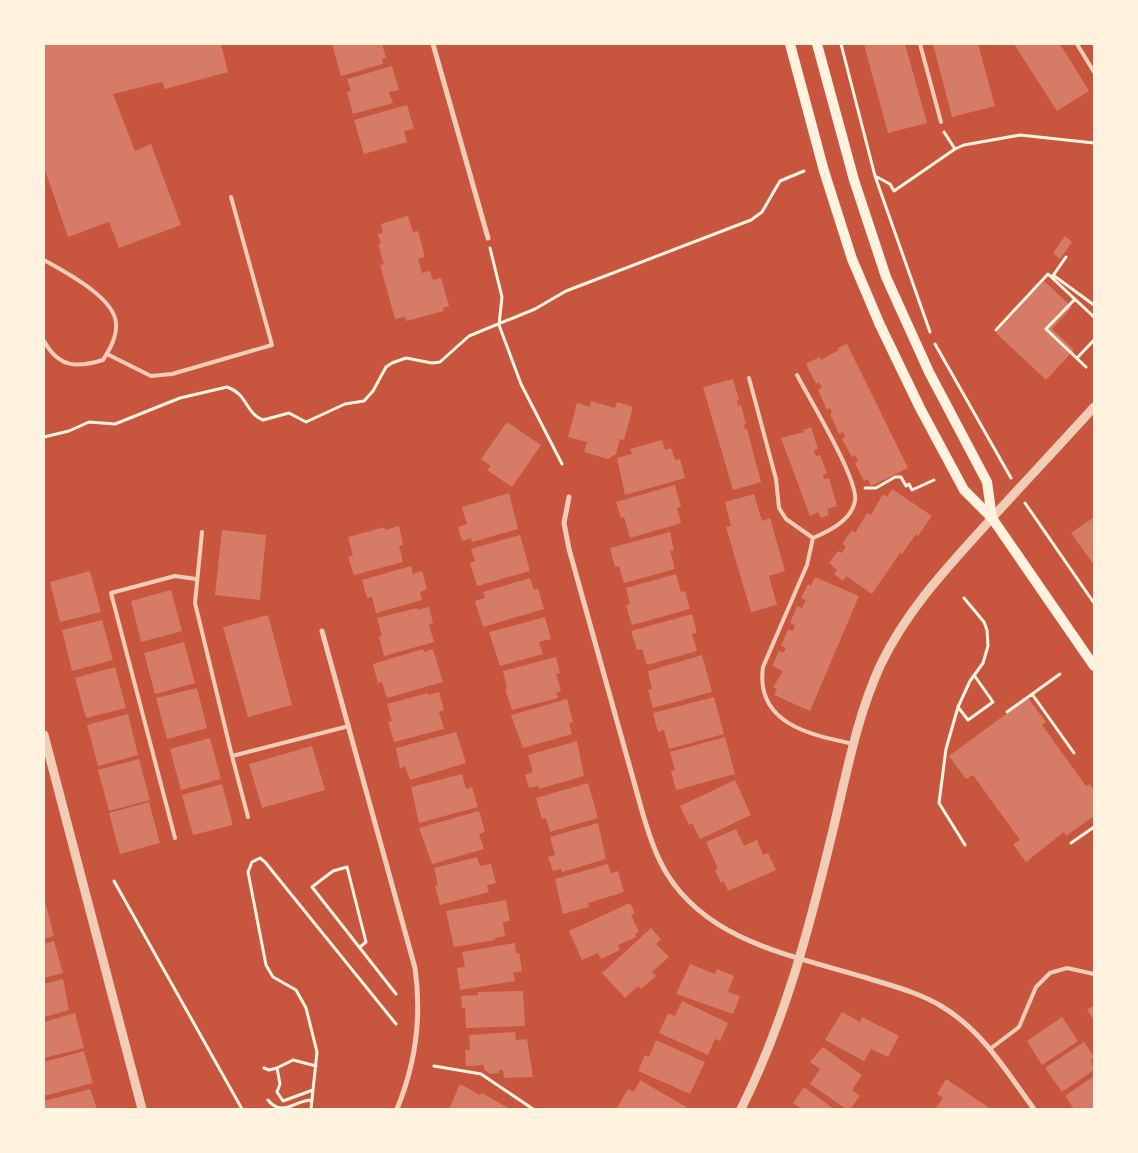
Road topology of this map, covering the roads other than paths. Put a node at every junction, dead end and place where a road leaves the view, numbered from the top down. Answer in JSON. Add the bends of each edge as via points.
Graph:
{"nodes":[{"id":1,"x":433,"y":44,"type":"edge"},
{"id":2,"x":790,"y":44,"type":"edge"},
{"id":3,"x":818,"y":44,"type":"edge"},
{"id":4,"x":920,"y":44,"type":"edge"},
{"id":5,"x":1077,"y":44,"type":"edge"},
{"id":6,"x":1094,"y":72,"type":"edge"},
{"id":7,"x":941,"y":122,"type":"dead end"},
{"id":8,"x":231,"y":197,"type":"dead end"},
{"id":9,"x":488,"y":238,"type":"road end"},
{"id":10,"x":44,"y":260,"type":"edge"},
{"id":11,"x":44,"y":341,"type":"edge"},
{"id":12,"x":107,"y":354,"type":"junction"},
{"id":13,"x":797,"y":375,"type":"dead end"},
{"id":14,"x":749,"y":378,"type":"dead end"},
{"id":15,"x":1094,"y":407,"type":"edge"},
{"id":16,"x":569,"y":497,"type":"dead end"},
{"id":17,"x":992,"y":518,"type":"junction"},
{"id":18,"x":202,"y":532,"type":"dead end"},
{"id":19,"x":813,"y":538,"type":"junction"},
{"id":20,"x":196,"y":579,"type":"junction"},
{"id":21,"x":322,"y":630,"type":"dead end"},
{"id":22,"x":1094,"y":666,"type":"edge"},
{"id":23,"x":350,"y":726,"type":"junction"},
{"id":24,"x":44,"y":735,"type":"edge"},
{"id":25,"x":854,"y":744,"type":"junction"},
{"id":26,"x":232,"y":756,"type":"junction"},
{"id":27,"x":248,"y":817,"type":"dead end"},
{"id":28,"x":175,"y":838,"type":"dead end"},
{"id":29,"x":801,"y":958,"type":"junction"},
{"id":30,"x":1094,"y":974,"type":"edge"},
{"id":31,"x":990,"y":1049,"type":"junction"},
{"id":32,"x":142,"y":1109,"type":"edge"},
{"id":33,"x":397,"y":1109,"type":"edge"},
{"id":34,"x":741,"y":1109,"type":"edge"},
{"id":35,"x":1034,"y":1109,"type":"edge"}],
"edges":[{"from":1,"to":9,"type":"street"},
{"from":2,"to":17,"type":"main road","via":[[837,214],[880,325],[964,490]]},
{"from":3,"to":17,"type":"main road","via":[[854,180],[886,277],[929,372],[987,482]]},
{"from":4,"to":7,"type":"lane"},
{"from":5,"to":6,"type":"lane"},
{"from":8,"to":12,"type":"lane","via":[[272,345],[172,374],[151,376]]},
{"from":10,"to":12,"type":"lane","via":[[80,281],[113,312],[115,335]]},
{"from":11,"to":12,"type":"lane","via":[[60,361],[82,366],[103,360]]},
{"from":13,"to":19,"type":"lane","via":[[854,490],[855,501],[847,517]]},
{"from":14,"to":19,"type":"lane","via":[[776,479],[779,508],[786,519]]},
{"from":15,"to":17,"type":"street"},
{"from":16,"to":29,"type":"street","via":[[564,523],[569,550],[644,818],[658,857],[691,904],[720,927],[748,941]]},
{"from":17,"to":22,"type":"main road"},
{"from":17,"to":25,"type":"street","via":[[942,573],[904,624],[876,676]]},
{"from":18,"to":20,"type":"lane"},
{"from":19,"to":25,"type":"lane","via":[[807,565],[763,667],[763,687],[769,706],[785,722]]},
{"from":20,"to":26,"type":"lane","via":[[197,620]]},
{"from":20,"to":28,"type":"lane","via":[[175,576],[111,593]]},
{"from":21,"to":23,"type":"street"},
{"from":23,"to":26,"type":"lane"},
{"from":23,"to":33,"type":"street","via":[[418,983],[416,1046]]},
{"from":24,"to":32,"type":"street"},
{"from":25,"to":29,"type":"street"},
{"from":26,"to":27,"type":"lane"},
{"from":29,"to":31,"type":"street","via":[[922,996],[968,1024]]},
{"from":29,"to":34,"type":"street","via":[[771,1045]]},
{"from":30,"to":31,"type":"lane","via":[[1067,968],[1050,973],[1036,987],[1019,1027]]},
{"from":31,"to":35,"type":"street"}]}
